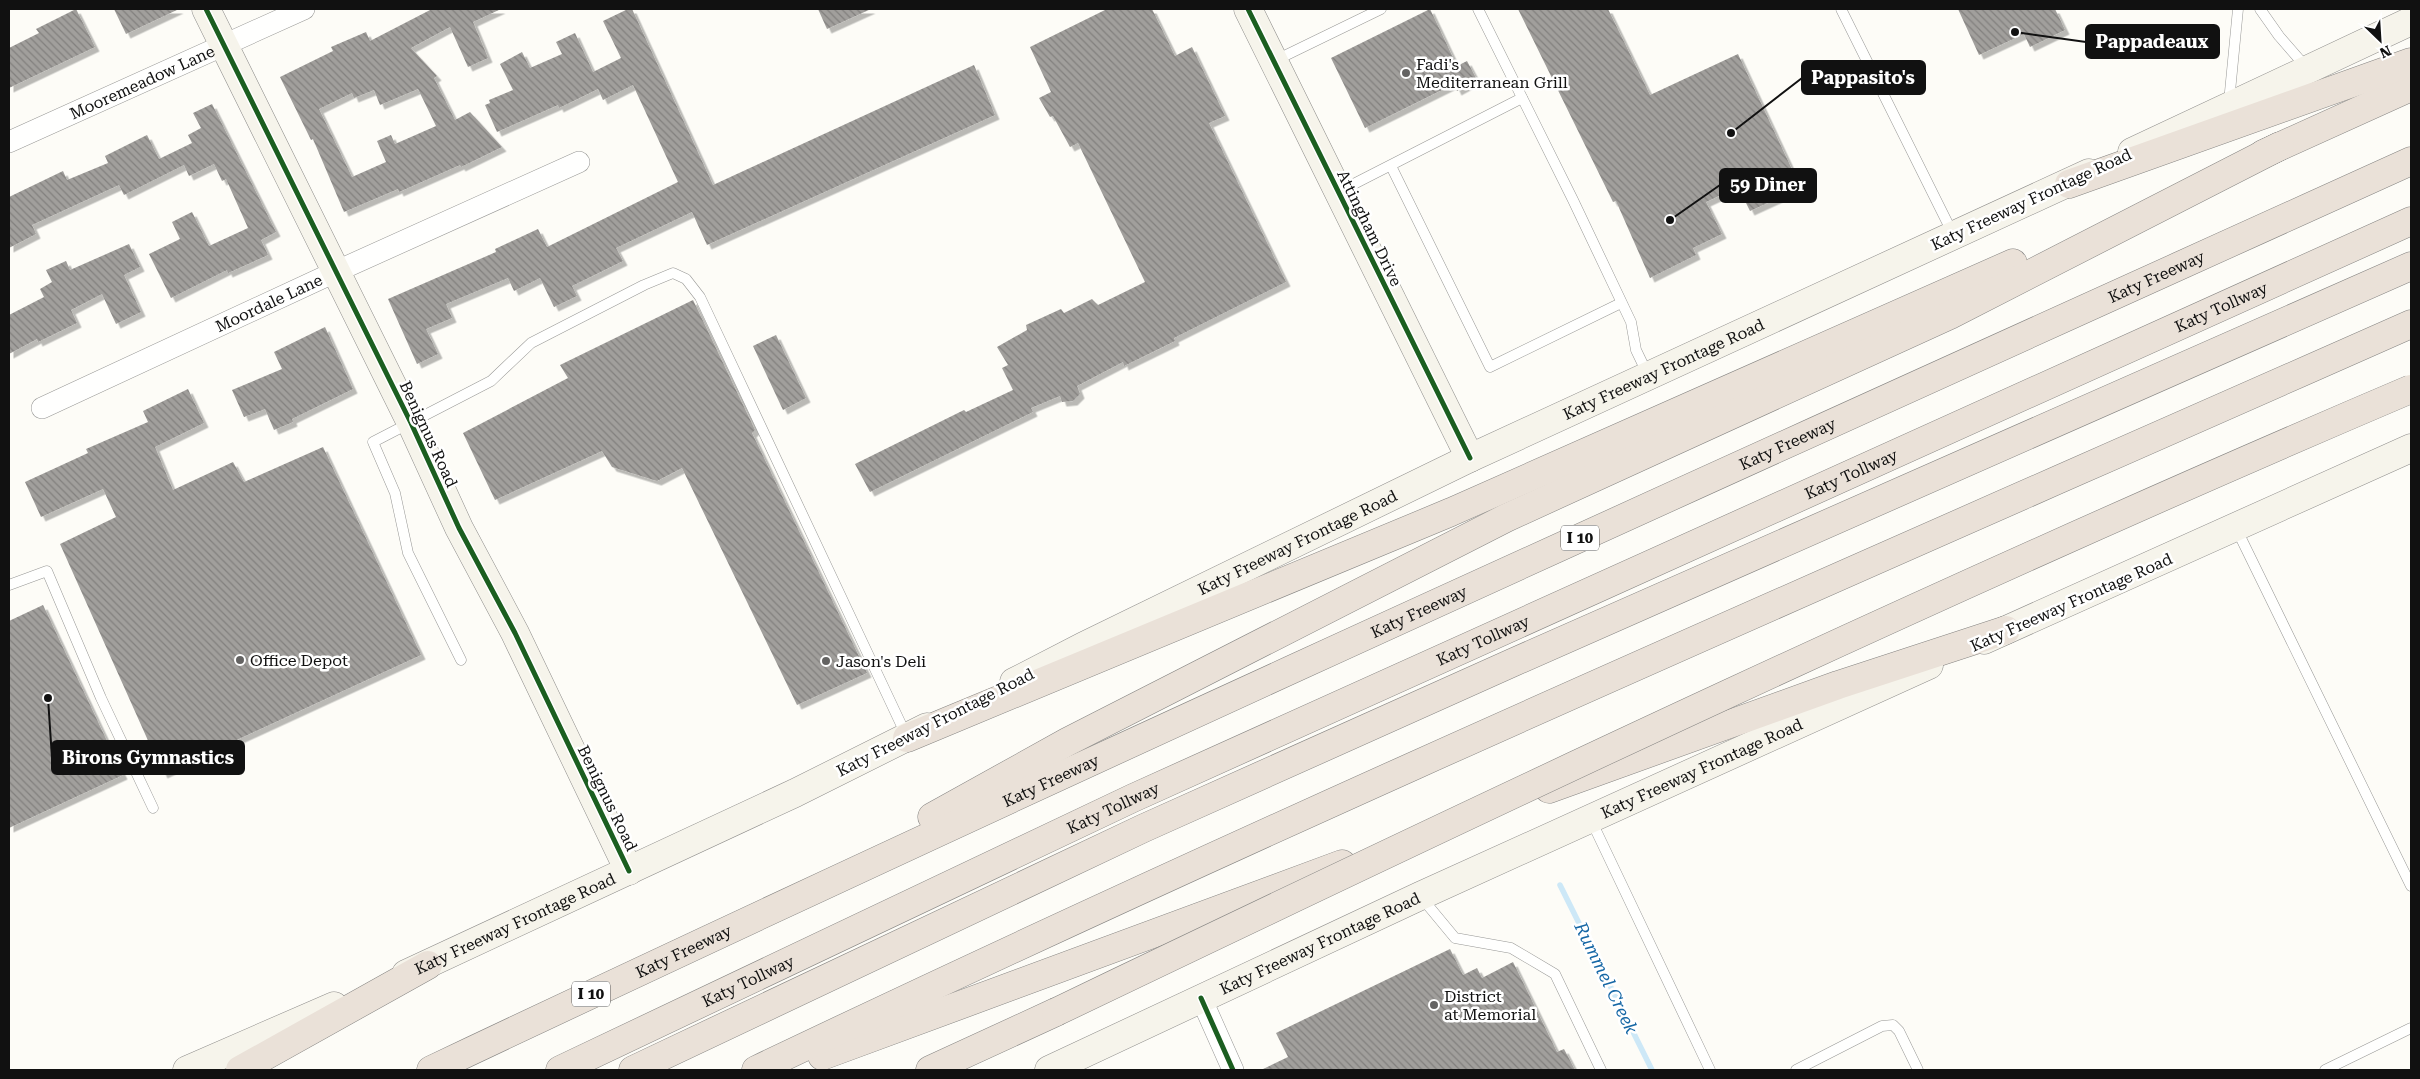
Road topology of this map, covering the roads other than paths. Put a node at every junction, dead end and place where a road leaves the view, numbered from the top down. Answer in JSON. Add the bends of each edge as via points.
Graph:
{"nodes":[{"id":1,"x":206,"y":9,"type":"edge"},
{"id":2,"x":304,"y":9,"type":"edge"},
{"id":3,"x":1248,"y":9,"type":"edge"},
{"id":4,"x":1381,"y":9,"type":"edge"},
{"id":5,"x":1478,"y":9,"type":"edge"},
{"id":6,"x":1842,"y":9,"type":"edge"},
{"id":7,"x":2238,"y":9,"type":"edge"},
{"id":8,"x":2260,"y":9,"type":"edge"},
{"id":9,"x":2408,"y":9,"type":"edge"},
{"id":10,"x":2411,"y":16,"type":"edge"},
{"id":11,"x":2411,"y":21,"type":"edge"},
{"id":12,"x":224,"y":46,"type":"junction"},
{"id":13,"x":1274,"y":61,"type":"junction"},
{"id":14,"x":2411,"y":62,"type":"edge"},
{"id":15,"x":2307,"y":68,"type":"junction"},
{"id":16,"x":2411,"y":87,"type":"edge"},
{"id":17,"x":1522,"y":98,"type":"junction"},
{"id":18,"x":2229,"y":105,"type":"junction"},
{"id":19,"x":9,"y":142,"type":"edge"},
{"id":20,"x":2411,"y":161,"type":"edge"},
{"id":21,"x":579,"y":162,"type":"dead end"},
{"id":22,"x":1391,"y":166,"type":"junction"},
{"id":23,"x":2069,"y":184,"type":"junction"},
{"id":24,"x":1339,"y":192,"type":"junction"},
{"id":25,"x":2411,"y":221,"type":"edge"},
{"id":26,"x":1954,"y":236,"type":"junction"},
{"id":27,"x":2411,"y":266,"type":"edge"},
{"id":28,"x":2018,"y":270,"type":"junction"},
{"id":29,"x":335,"y":272,"type":"junction"},
{"id":30,"x":1621,"y":303,"type":"junction"},
{"id":31,"x":2411,"y":324,"type":"edge"},
{"id":32,"x":1648,"y":376,"type":"junction"},
{"id":33,"x":2411,"y":389,"type":"edge"},
{"id":34,"x":42,"y":408,"type":"dead end"},
{"id":35,"x":411,"y":423,"type":"junction"},
{"id":36,"x":2411,"y":448,"type":"edge"},
{"id":37,"x":1470,"y":458,"type":"junction"},
{"id":38,"x":2236,"y":528,"type":"junction"},
{"id":39,"x":9,"y":585,"type":"edge"},
{"id":40,"x":2006,"y":630,"type":"junction"},
{"id":41,"x":461,"y":660,"type":"dead end"},
{"id":42,"x":907,"y":738,"type":"junction"},
{"id":43,"x":153,"y":808,"type":"dead end"},
{"id":44,"x":1590,"y":820,"type":"junction"},
{"id":45,"x":629,"y":871,"type":"junction"},
{"id":46,"x":2411,"y":886,"type":"edge"},
{"id":47,"x":1420,"y":896,"type":"junction"},
{"id":48,"x":751,"y":918,"type":"junction"},
{"id":49,"x":428,"y":965,"type":"junction"},
{"id":50,"x":1201,"y":998,"type":"junction"},
{"id":51,"x":1048,"y":1016,"type":"junction"},
{"id":52,"x":2411,"y":1028,"type":"edge"},
{"id":53,"x":187,"y":1070,"type":"edge"},
{"id":54,"x":240,"y":1070,"type":"edge"},
{"id":55,"x":431,"y":1070,"type":"edge"},
{"id":56,"x":560,"y":1070,"type":"edge"},
{"id":57,"x":633,"y":1070,"type":"edge"},
{"id":58,"x":756,"y":1070,"type":"edge"},
{"id":59,"x":783,"y":1070,"type":"edge"},
{"id":60,"x":930,"y":1070,"type":"edge"},
{"id":61,"x":940,"y":1070,"type":"edge"},
{"id":62,"x":1049,"y":1070,"type":"edge"},
{"id":63,"x":1233,"y":1070,"type":"edge"},
{"id":64,"x":1601,"y":1070,"type":"edge"},
{"id":65,"x":1710,"y":1070,"type":"edge"},
{"id":66,"x":1796,"y":1070,"type":"edge"},
{"id":67,"x":1918,"y":1070,"type":"edge"},
{"id":68,"x":2325,"y":1070,"type":"edge"}],
"edges":[{"from":1,"to":12,"type":"main road","name":"Benignus Road"},
{"from":2,"to":12,"type":"street","name":"Mooremeadow Lane"},
{"from":3,"to":13,"type":"main road","name":"Attingham Drive"},
{"from":4,"to":13,"type":"lane"},
{"from":5,"to":17,"type":"lane"},
{"from":6,"to":26,"type":"lane"},
{"from":7,"to":18,"type":"lane"},
{"from":8,"to":15,"type":"lane"},
{"from":9,"to":10,"type":"lane"},
{"from":11,"to":15,"type":"main road","name":"Katy Freeway Frontage Road"},
{"from":12,"to":19,"type":"street","name":"Mooremeadow Lane"},
{"from":12,"to":29,"type":"main road","name":"Benignus Road"},
{"from":13,"to":24,"type":"main road","name":"Attingham Drive"},
{"from":14,"to":23,"type":"highway"},
{"from":15,"to":18,"type":"main road","name":"Katy Freeway Frontage Road"},
{"from":16,"to":28,"type":"highway"},
{"from":17,"to":22,"type":"lane"},
{"from":17,"to":30,"type":"lane"},
{"from":18,"to":23,"type":"main road","name":"Katy Freeway Frontage Road"},
{"from":20,"to":48,"type":"highway","name":"Katy Freeway","number":"I 10"},
{"from":21,"to":29,"type":"street","name":"Moordale Lane"},
{"from":22,"to":24,"type":"lane"},
{"from":22,"to":30,"type":"lane","via":[[1490,367]]},
{"from":23,"to":26,"type":"main road","name":"Katy Freeway Frontage Road"},
{"from":24,"to":37,"type":"main road","name":"Attingham Drive"},
{"from":25,"to":56,"type":"highway","name":"Katy Tollway","via":[[1133,798]]},
{"from":26,"to":32,"type":"main road","name":"Katy Freeway Frontage Road"},
{"from":27,"to":57,"type":"highway","name":"Katy Tollway","via":[[1144,828]]},
{"from":28,"to":42,"type":"highway","via":[[1451,512]]},
{"from":28,"to":48,"type":"highway","via":[[1941,319],[1506,518],[1067,742]]},
{"from":29,"to":34,"type":"street","name":"Moordale Lane"},
{"from":29,"to":35,"type":"main road","name":"Benignus Road"},
{"from":30,"to":32,"type":"lane","via":[[1631,322],[1636,350]]},
{"from":31,"to":58,"type":"highway","via":[[1354,792]]},
{"from":32,"to":37,"type":"main road","name":"Katy Freeway Frontage Road"},
{"from":33,"to":51,"type":"highway","bridge":true,"via":[[1999,568],[1754,680]]},
{"from":35,"to":41,"type":"lane","via":[[373,442],[395,493],[408,553]]},
{"from":35,"to":42,"type":"lane","via":[[491,382],[531,343],[644,285],[673,273],[686,278],[700,297]]},
{"from":35,"to":45,"type":"main road","name":"Benignus Road","via":[[459,528],[515,633]]},
{"from":36,"to":38,"type":"main road","name":"Katy Freeway Frontage Road"},
{"from":37,"to":42,"type":"main road","name":"Katy Freeway Frontage Road","via":[[1084,646]]},
{"from":38,"to":40,"type":"main road","name":"Katy Freeway Frontage Road"},
{"from":38,"to":46,"type":"lane"},
{"from":39,"to":43,"type":"lane","via":[[47,571],[101,698]]},
{"from":40,"to":44,"type":"main road","name":"Katy Freeway Frontage Road"},
{"from":40,"to":59,"type":"highway","via":[[1660,748]]},
{"from":42,"to":45,"type":"main road","name":"Katy Freeway Frontage Road"},
{"from":44,"to":47,"type":"main road","name":"Katy Freeway Frontage Road"},
{"from":44,"to":65,"type":"lane"},
{"from":45,"to":49,"type":"main road","name":"Katy Freeway Frontage Road"},
{"from":47,"to":50,"type":"main road","name":"Katy Freeway Frontage Road"},
{"from":47,"to":64,"type":"lane","via":[[1455,938],[1511,948],[1555,974]]},
{"from":48,"to":55,"type":"highway","name":"Katy Freeway","number":"I 10"},
{"from":49,"to":53,"type":"main road","name":"Katy Freeway Frontage Road"},
{"from":49,"to":54,"type":"highway"},
{"from":50,"to":62,"type":"main road","name":"Katy Freeway Frontage Road"},
{"from":50,"to":63,"type":"street"},
{"from":51,"to":60,"type":"highway"},
{"from":51,"to":61,"type":"highway"},
{"from":52,"to":68,"type":"lane"},
{"from":66,"to":67,"type":"lane","via":[[1882,1026],[1893,1024]]}]}
